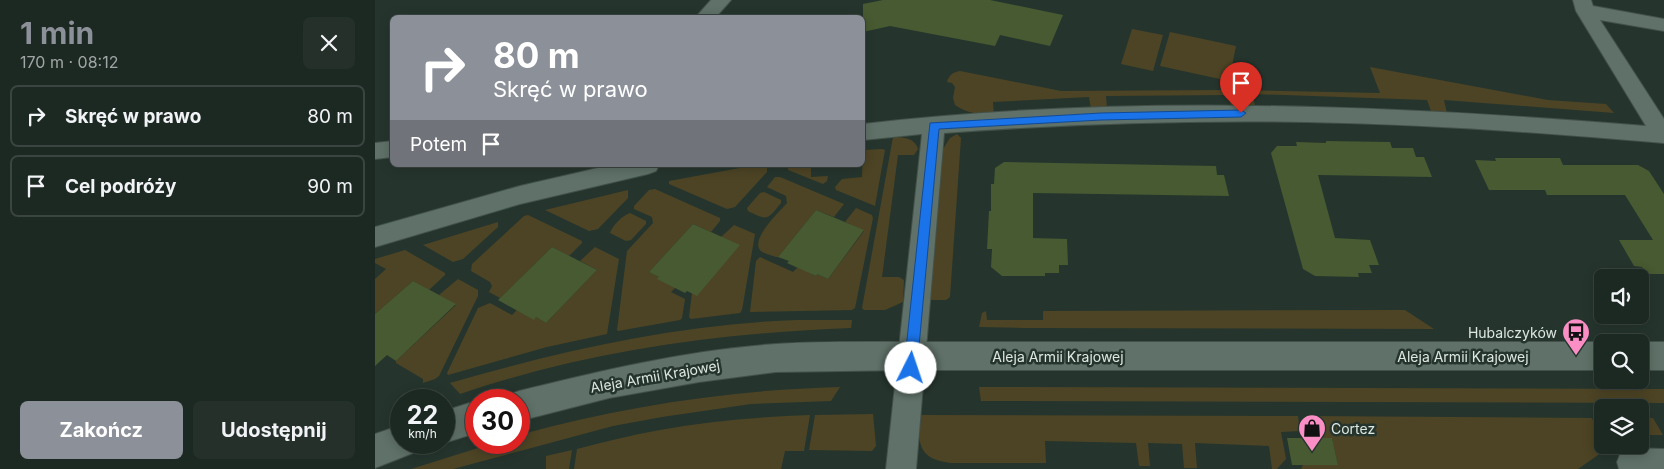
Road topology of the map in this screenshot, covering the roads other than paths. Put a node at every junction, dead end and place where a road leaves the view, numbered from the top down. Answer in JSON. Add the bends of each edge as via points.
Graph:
{"nodes":[{"id":1,"x":722,"y":0,"type":"edge"},
{"id":2,"x":1584,"y":6,"type":"edge"},
{"id":3,"x":707,"y":15,"type":"edge"},
{"id":4,"x":1664,"y":25,"type":"edge"},
{"id":5,"x":934,"y":126,"type":"junction"},
{"id":6,"x":865,"y":132,"type":"edge"},
{"id":7,"x":1664,"y":135,"type":"edge"},
{"id":8,"x":390,"y":149,"type":"edge"},
{"id":9,"x":375,"y":151,"type":"edge"},
{"id":10,"x":640,"y":167,"type":"edge"},
{"id":11,"x":375,"y":237,"type":"edge"},
{"id":12,"x":912,"y":356,"type":"junction"},
{"id":13,"x":1594,"y":356,"type":"edge"},
{"id":14,"x":1649,"y":356,"type":"edge"},
{"id":15,"x":1664,"y":356,"type":"edge"},
{"id":16,"x":530,"y":403,"type":"edge"},
{"id":17,"x":390,"y":445,"type":"edge"},
{"id":18,"x":375,"y":450,"type":"edge"},
{"id":19,"x":1631,"y":462,"type":"dead end"},
{"id":20,"x":1664,"y":464,"type":"edge"},
{"id":21,"x":901,"y":469,"type":"edge"}],
"edges":[{"from":1,"to":3,"type":"street"},
{"from":2,"to":4,"type":"street"},
{"from":2,"to":7,"type":"street"},
{"from":5,"to":6,"type":"street"},
{"from":5,"to":7,"type":"street","via":[[1101,116],[1281,114],[1419,118]]},
{"from":5,"to":12,"type":"street"},
{"from":8,"to":9,"type":"street"},
{"from":10,"to":11,"type":"street","via":[[529,193]]},
{"from":12,"to":13,"type":"street","name":"Aleja Armii Krajowej"},
{"from":12,"to":16,"type":"street","name":"Aleja Armii Krajowej","via":[[776,358],[734,362],[609,383]]},
{"from":12,"to":21,"type":"street"},
{"from":14,"to":15,"type":"street"},
{"from":17,"to":18,"type":"street"},
{"from":19,"to":20,"type":"street"}]}
